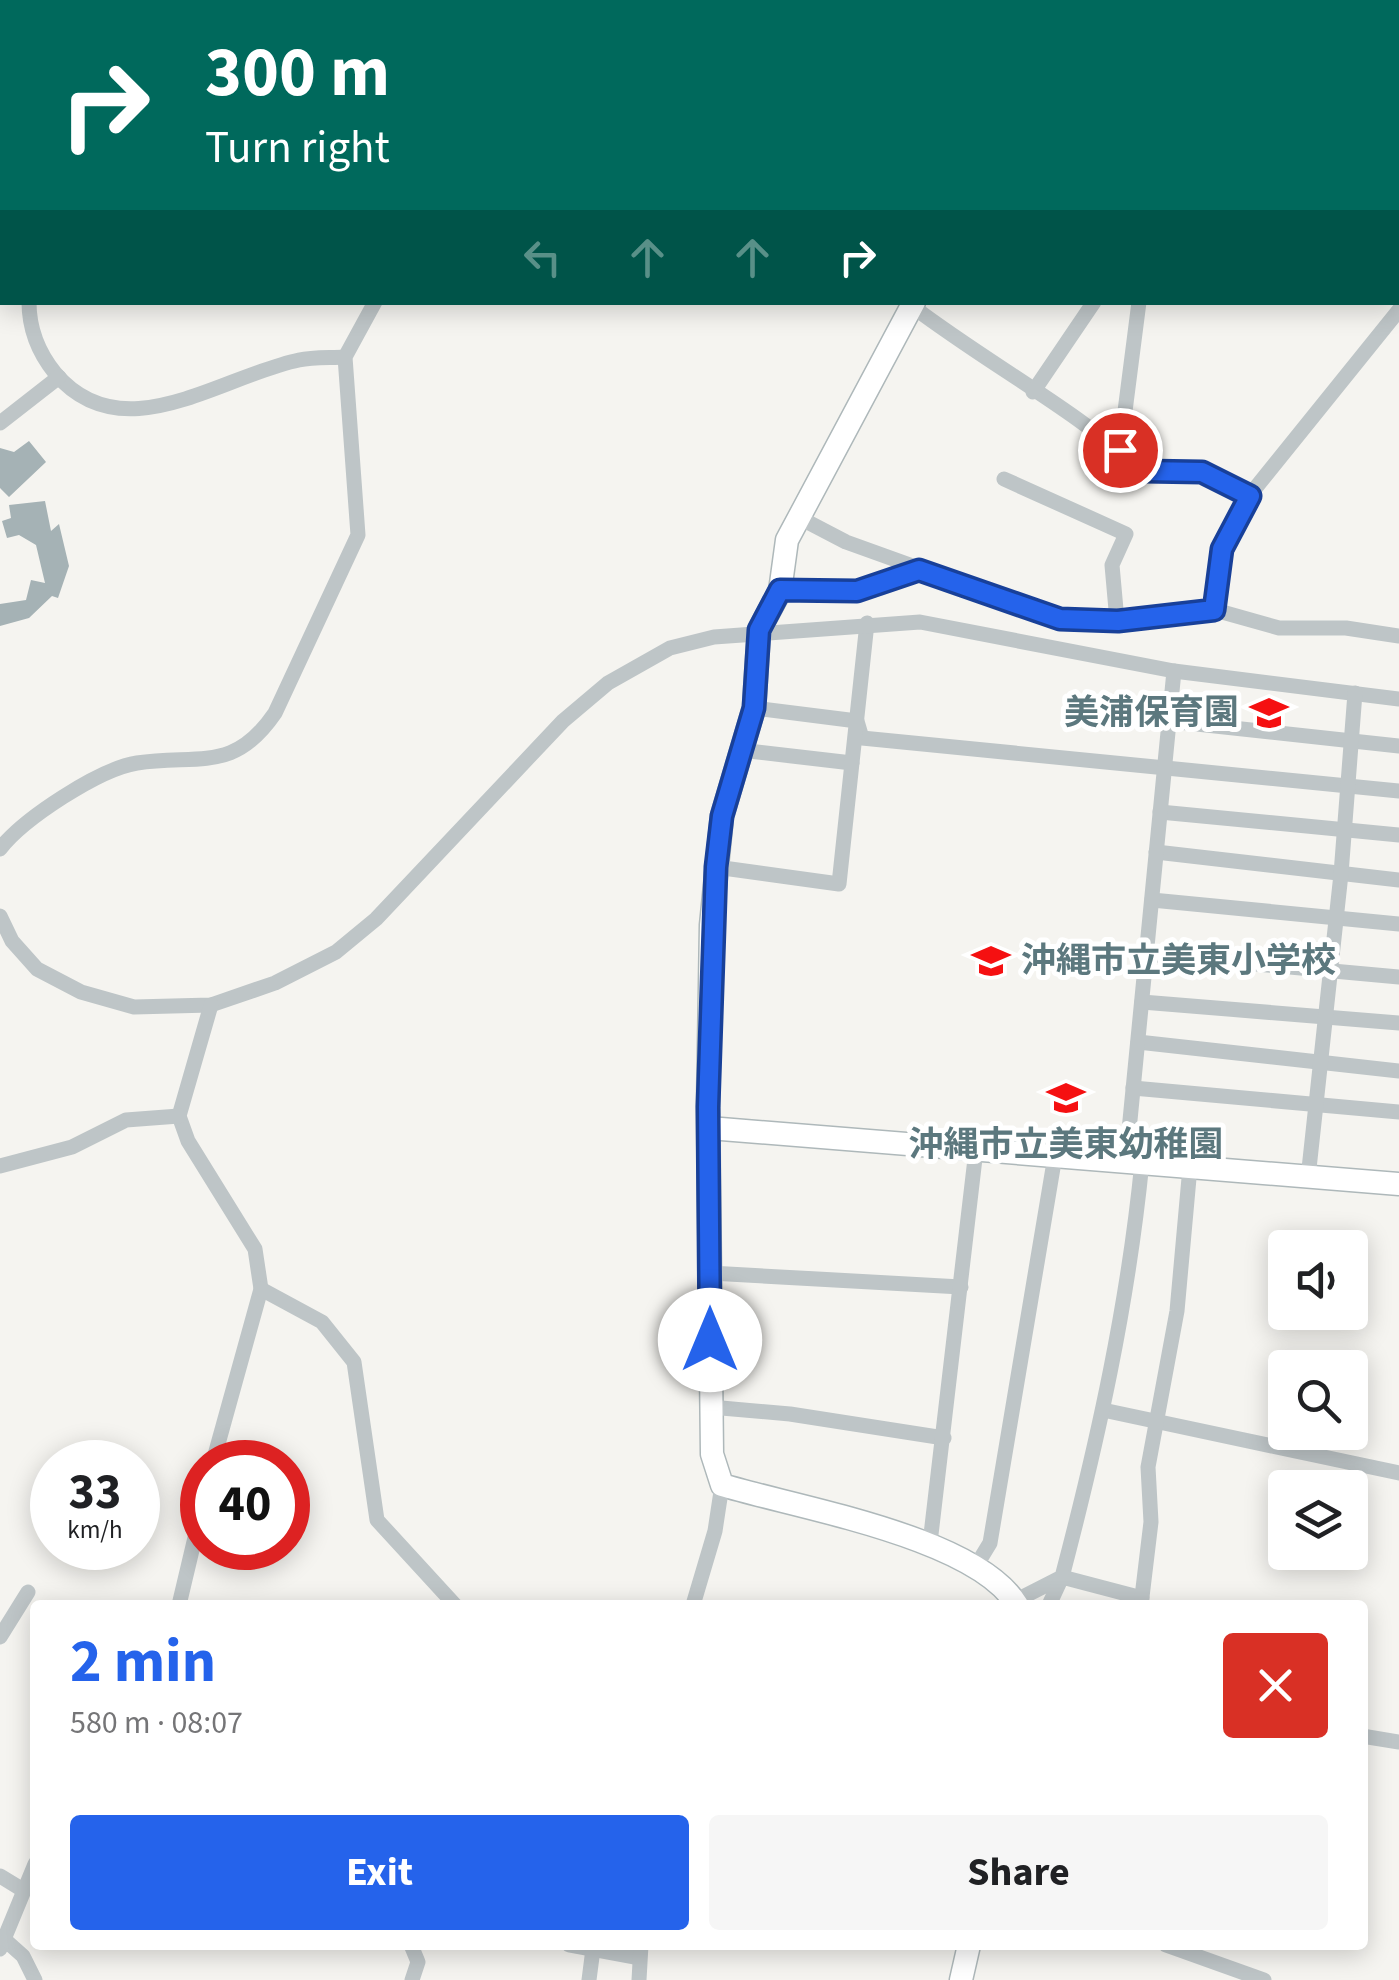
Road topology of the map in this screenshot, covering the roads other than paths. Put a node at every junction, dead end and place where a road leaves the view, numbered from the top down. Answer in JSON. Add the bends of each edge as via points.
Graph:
{"nodes":[{"id":1,"x":28,"y":305,"type":"edge"},
{"id":2,"x":373,"y":305,"type":"edge"},
{"id":3,"x":912,"y":305,"type":"edge"},
{"id":4,"x":914,"y":305,"type":"edge"},
{"id":5,"x":1092,"y":305,"type":"edge"},
{"id":6,"x":1139,"y":305,"type":"edge"},
{"id":7,"x":1399,"y":310,"type":"edge"},
{"id":8,"x":345,"y":358,"type":"junction"},
{"id":9,"x":59,"y":376,"type":"junction"},
{"id":10,"x":1033,"y":392,"type":"junction"},
{"id":11,"x":0,"y":423,"type":"edge"},
{"id":12,"x":1120,"y":450,"type":"junction"},
{"id":13,"x":1004,"y":480,"type":"dead end"},
{"id":14,"x":1250,"y":496,"type":"junction"},
{"id":15,"x":800,"y":518,"type":"junction"},
{"id":16,"x":919,"y":570,"type":"junction"},
{"id":17,"x":780,"y":590,"type":"junction"},
{"id":18,"x":1214,"y":610,"type":"junction"},
{"id":19,"x":1118,"y":621,"type":"junction"},
{"id":20,"x":868,"y":623,"type":"junction"},
{"id":21,"x":759,"y":630,"type":"junction"},
{"id":22,"x":1399,"y":636,"type":"edge"},
{"id":23,"x":1174,"y":670,"type":"junction"},
{"id":24,"x":1355,"y":693,"type":"junction"},
{"id":25,"x":1399,"y":700,"type":"edge"},
{"id":26,"x":754,"y":708,"type":"junction"},
{"id":27,"x":857,"y":721,"type":"junction"},
{"id":28,"x":1169,"y":721,"type":"junction"},
{"id":29,"x":1350,"y":741,"type":"junction"},
{"id":30,"x":1399,"y":746,"type":"edge"},
{"id":31,"x":740,"y":750,"type":"junction"},
{"id":32,"x":852,"y":762,"type":"junction"},
{"id":33,"x":1164,"y":768,"type":"junction"},
{"id":34,"x":1345,"y":784,"type":"junction"},
{"id":35,"x":1399,"y":791,"type":"edge"},
{"id":36,"x":1160,"y":812,"type":"junction"},
{"id":37,"x":1343,"y":828,"type":"junction"},
{"id":38,"x":1399,"y":835,"type":"edge"},
{"id":39,"x":0,"y":849,"type":"edge"},
{"id":40,"x":1156,"y":852,"type":"junction"},
{"id":41,"x":716,"y":867,"type":"junction"},
{"id":42,"x":1341,"y":874,"type":"junction"},
{"id":43,"x":1399,"y":880,"type":"edge"},
{"id":44,"x":1152,"y":900,"type":"junction"},
{"id":45,"x":0,"y":916,"type":"edge"},
{"id":46,"x":1336,"y":918,"type":"junction"},
{"id":47,"x":1399,"y":924,"type":"edge"},
{"id":48,"x":1146,"y":954,"type":"junction"},
{"id":49,"x":1330,"y":970,"type":"junction"},
{"id":50,"x":1399,"y":977,"type":"edge"},
{"id":51,"x":1142,"y":1002,"type":"junction"},
{"id":52,"x":212,"y":1004,"type":"junction"},
{"id":53,"x":1324,"y":1015,"type":"junction"},
{"id":54,"x":1399,"y":1023,"type":"edge"},
{"id":55,"x":1138,"y":1042,"type":"junction"},
{"id":56,"x":1320,"y":1061,"type":"junction"},
{"id":57,"x":1399,"y":1070,"type":"edge"},
{"id":58,"x":1133,"y":1088,"type":"junction"},
{"id":59,"x":1316,"y":1102,"type":"junction"},
{"id":60,"x":1399,"y":1112,"type":"edge"},
{"id":61,"x":179,"y":1116,"type":"junction"},
{"id":62,"x":709,"y":1128,"type":"junction"},
{"id":63,"x":976,"y":1150,"type":"junction"},
{"id":64,"x":1055,"y":1156,"type":"junction"},
{"id":65,"x":1134,"y":1162,"type":"junction"},
{"id":66,"x":0,"y":1166,"type":"edge"},
{"id":67,"x":1190,"y":1167,"type":"junction"},
{"id":68,"x":1308,"y":1178,"type":"junction"},
{"id":69,"x":1399,"y":1184,"type":"edge"},
{"id":70,"x":710,"y":1273,"type":"junction"},
{"id":71,"x":961,"y":1287,"type":"junction"},
{"id":72,"x":261,"y":1290,"type":"junction"},
{"id":73,"x":710,"y":1408,"type":"junction"},
{"id":74,"x":1103,"y":1410,"type":"junction"},
{"id":75,"x":1157,"y":1419,"type":"junction"},
{"id":76,"x":944,"y":1438,"type":"junction"},
{"id":77,"x":220,"y":1440,"type":"edge"},
{"id":78,"x":1399,"y":1473,"type":"edge"},
{"id":79,"x":722,"y":1485,"type":"junction"},
{"id":80,"x":930,"y":1543,"type":"junction"},
{"id":81,"x":976,"y":1566,"type":"junction"},
{"id":82,"x":188,"y":1570,"type":"edge"},
{"id":83,"x":1062,"y":1578,"type":"junction"},
{"id":84,"x":28,"y":1592,"type":"dead end"},
{"id":85,"x":181,"y":1600,"type":"edge"},
{"id":86,"x":450,"y":1600,"type":"edge"},
{"id":87,"x":694,"y":1600,"type":"edge"},
{"id":88,"x":1013,"y":1600,"type":"edge"},
{"id":89,"x":1022,"y":1600,"type":"edge"},
{"id":90,"x":1051,"y":1600,"type":"edge"},
{"id":91,"x":1135,"y":1600,"type":"edge"},
{"id":92,"x":1142,"y":1600,"type":"edge"},
{"id":93,"x":0,"y":1637,"type":"edge"},
{"id":94,"x":1368,"y":1737,"type":"edge"},
{"id":95,"x":1399,"y":1742,"type":"edge"},
{"id":96,"x":30,"y":1874,"type":"edge"},
{"id":97,"x":0,"y":1876,"type":"edge"},
{"id":98,"x":22,"y":1890,"type":"junction"},
{"id":99,"x":2,"y":1944,"type":"edge"},
{"id":100,"x":413,"y":1950,"type":"edge"},
{"id":101,"x":593,"y":1950,"type":"edge"},
{"id":102,"x":609,"y":1950,"type":"edge"},
{"id":103,"x":968,"y":1950,"type":"edge"},
{"id":104,"x":1180,"y":1950,"type":"edge"},
{"id":105,"x":640,"y":1952,"type":"edge"},
{"id":106,"x":35,"y":1980,"type":"edge"},
{"id":107,"x":412,"y":1980,"type":"edge"},
{"id":108,"x":589,"y":1980,"type":"edge"},
{"id":109,"x":639,"y":1980,"type":"edge"},
{"id":110,"x":962,"y":1980,"type":"edge"},
{"id":111,"x":1264,"y":1980,"type":"edge"}],
"edges":[{"from":1,"to":9,"type":"street","via":[[43,357]]},
{"from":2,"to":8,"type":"street"},
{"from":3,"to":15,"type":"street"},
{"from":4,"to":10,"type":"street"},
{"from":5,"to":10,"type":"street"},
{"from":6,"to":12,"type":"street"},
{"from":7,"to":14,"type":"street"},
{"from":8,"to":9,"type":"street","via":[[300,360],[138,410],[74,393]]},
{"from":8,"to":39,"type":"street","via":[[358,535],[275,714],[237,753],[134,764],[106,775]]},
{"from":9,"to":11,"type":"street"},
{"from":10,"to":12,"type":"street"},
{"from":12,"to":14,"type":"street","via":[[1144,471],[1202,472]]},
{"from":13,"to":19,"type":"street","via":[[1126,534],[1112,565]]},
{"from":14,"to":18,"type":"street","via":[[1222,549]]},
{"from":15,"to":16,"type":"street"},
{"from":15,"to":17,"type":"street","via":[[787,540]]},
{"from":16,"to":17,"type":"street","via":[[857,591]]},
{"from":16,"to":19,"type":"street","via":[[1060,619]]},
{"from":17,"to":21,"type":"street"},
{"from":18,"to":19,"type":"street"},
{"from":18,"to":22,"type":"street","via":[[1279,628]]},
{"from":20,"to":21,"type":"street"},
{"from":20,"to":23,"type":"street","via":[[920,622]]},
{"from":20,"to":27,"type":"street"},
{"from":21,"to":26,"type":"street"},
{"from":21,"to":52,"type":"street","via":[[670,648],[608,682],[563,721],[414,884],[336,952]]},
{"from":23,"to":24,"type":"street"},
{"from":23,"to":28,"type":"street"},
{"from":24,"to":25,"type":"street"},
{"from":24,"to":29,"type":"street"},
{"from":26,"to":27,"type":"street"},
{"from":26,"to":31,"type":"street"},
{"from":27,"to":32,"type":"street"},
{"from":27,"to":33,"type":"street","via":[[862,738]]},
{"from":28,"to":29,"type":"street"},
{"from":28,"to":33,"type":"street"},
{"from":29,"to":30,"type":"street"},
{"from":29,"to":34,"type":"street"},
{"from":31,"to":32,"type":"street"},
{"from":31,"to":41,"type":"street"},
{"from":32,"to":41,"type":"street","via":[[839,884]]},
{"from":33,"to":34,"type":"street"},
{"from":33,"to":36,"type":"street"},
{"from":34,"to":35,"type":"street"},
{"from":34,"to":37,"type":"street"},
{"from":36,"to":37,"type":"street"},
{"from":36,"to":40,"type":"street"},
{"from":37,"to":38,"type":"street"},
{"from":37,"to":42,"type":"street"},
{"from":40,"to":42,"type":"street"},
{"from":40,"to":44,"type":"street"},
{"from":41,"to":62,"type":"street"},
{"from":42,"to":43,"type":"street"},
{"from":42,"to":46,"type":"street"},
{"from":44,"to":46,"type":"street"},
{"from":44,"to":48,"type":"street"},
{"from":45,"to":52,"type":"street","via":[[12,942],[37,969],[80,992],[134,1007]]},
{"from":46,"to":47,"type":"street"},
{"from":46,"to":49,"type":"street"},
{"from":48,"to":49,"type":"street"},
{"from":48,"to":51,"type":"street"},
{"from":49,"to":50,"type":"street"},
{"from":49,"to":53,"type":"street"},
{"from":51,"to":53,"type":"street"},
{"from":51,"to":55,"type":"street"},
{"from":52,"to":61,"type":"street"},
{"from":53,"to":54,"type":"street"},
{"from":53,"to":56,"type":"street"},
{"from":55,"to":56,"type":"street"},
{"from":55,"to":58,"type":"street"},
{"from":56,"to":57,"type":"street"},
{"from":56,"to":59,"type":"street"},
{"from":58,"to":59,"type":"street"},
{"from":58,"to":65,"type":"street"},
{"from":59,"to":60,"type":"street"},
{"from":59,"to":68,"type":"street"},
{"from":61,"to":66,"type":"street","via":[[126,1120],[72,1148]]},
{"from":61,"to":72,"type":"street","via":[[255,1249]]},
{"from":62,"to":63,"type":"street"},
{"from":62,"to":70,"type":"street"},
{"from":63,"to":64,"type":"street"},
{"from":63,"to":71,"type":"street"},
{"from":64,"to":65,"type":"street"},
{"from":64,"to":81,"type":"street","via":[[990,1543]]},
{"from":65,"to":67,"type":"street"},
{"from":65,"to":74,"type":"street","via":[[1130,1281]]},
{"from":67,"to":68,"type":"street"},
{"from":67,"to":75,"type":"street","via":[[1177,1311]]},
{"from":68,"to":69,"type":"street"},
{"from":70,"to":71,"type":"street"},
{"from":70,"to":73,"type":"street"},
{"from":71,"to":76,"type":"street"},
{"from":72,"to":77,"type":"street"},
{"from":72,"to":86,"type":"street","via":[[322,1322],[354,1362],[378,1520]]},
{"from":73,"to":76,"type":"street"},
{"from":73,"to":79,"type":"street","via":[[712,1454]]},
{"from":74,"to":75,"type":"street"},
{"from":74,"to":83,"type":"street"},
{"from":75,"to":78,"type":"street"},
{"from":75,"to":92,"type":"street","via":[[1148,1466],[1151,1522]]},
{"from":76,"to":80,"type":"street"},
{"from":79,"to":80,"type":"street"},
{"from":79,"to":87,"type":"street"},
{"from":80,"to":81,"type":"street"},
{"from":81,"to":88,"type":"street"},
{"from":82,"to":85,"type":"street"},
{"from":83,"to":89,"type":"street"},
{"from":83,"to":90,"type":"street"},
{"from":83,"to":91,"type":"street"},
{"from":84,"to":93,"type":"street"},
{"from":94,"to":95,"type":"street"},
{"from":96,"to":98,"type":"street"},
{"from":97,"to":98,"type":"street"},
{"from":98,"to":99,"type":"street"},
{"from":99,"to":106,"type":"street","via":[[23,1956]]},
{"from":100,"to":107,"type":"street","via":[[418,1962]]},
{"from":101,"to":108,"type":"street"},
{"from":102,"to":105,"type":"street"},
{"from":103,"to":110,"type":"street"},
{"from":104,"to":111,"type":"street"},
{"from":105,"to":109,"type":"street"}]}
